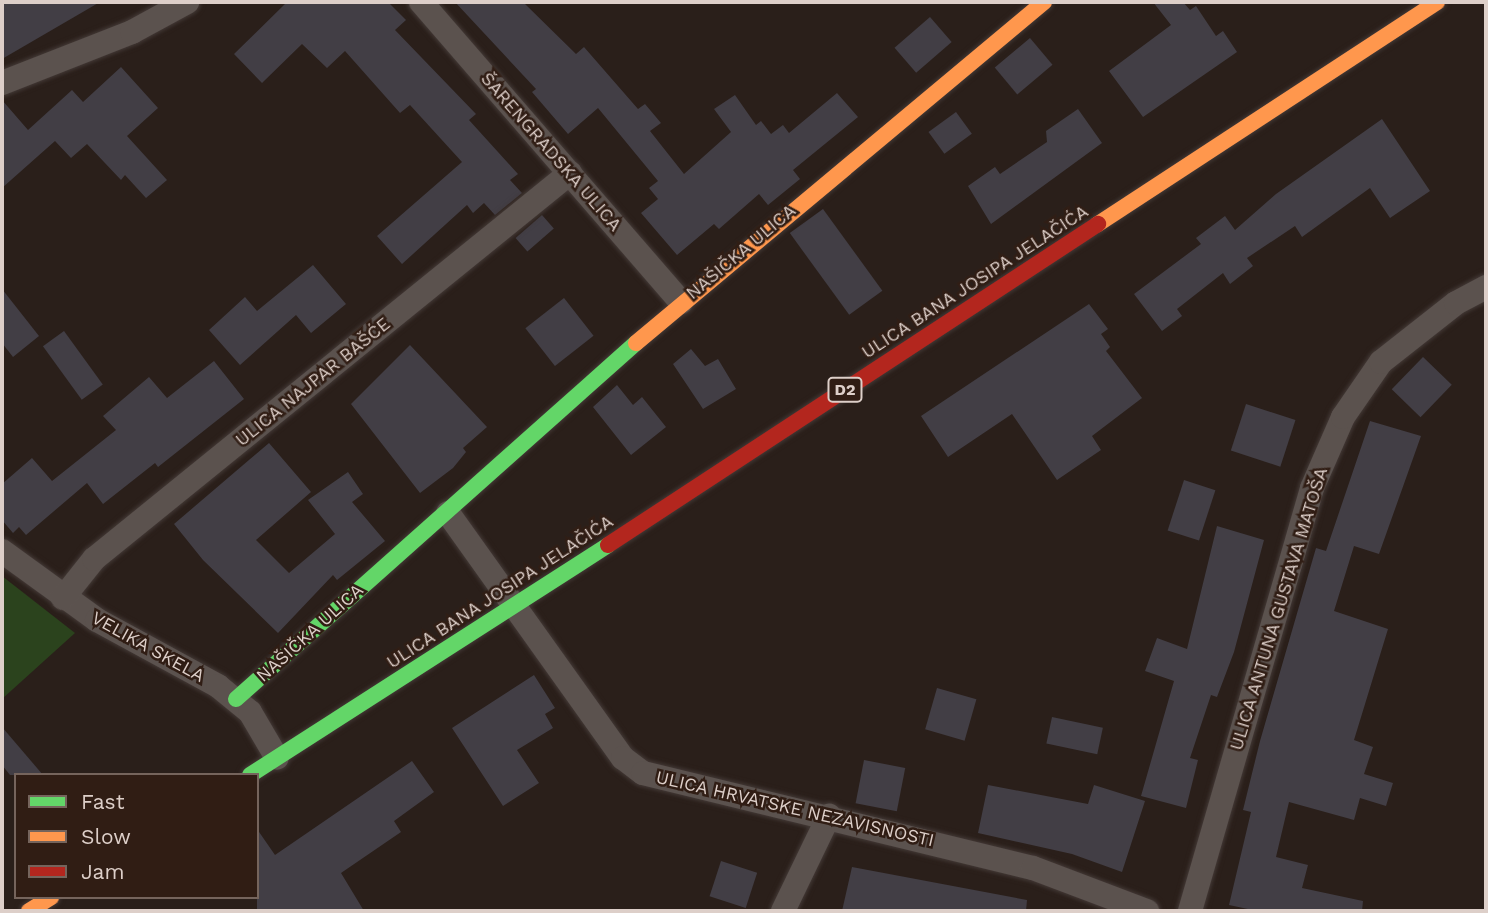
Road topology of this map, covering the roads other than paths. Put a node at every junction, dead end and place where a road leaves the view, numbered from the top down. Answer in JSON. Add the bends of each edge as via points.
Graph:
{"nodes":[{"id":1,"x":187,"y":2,"type":"edge"},
{"id":2,"x":421,"y":2,"type":"edge"},
{"id":3,"x":1044,"y":2,"type":"edge"},
{"id":4,"x":1437,"y":2,"type":"edge"},
{"id":5,"x":2,"y":83,"type":"edge"},
{"id":6,"x":570,"y":173,"type":"junction"},
{"id":7,"x":1486,"y":287,"type":"edge"},
{"id":8,"x":681,"y":302,"type":"junction"},
{"id":9,"x":448,"y":513,"type":"junction"},
{"id":10,"x":2,"y":551,"type":"edge"},
{"id":11,"x":62,"y":598,"type":"junction"},
{"id":12,"x":512,"y":608,"type":"junction"},
{"id":13,"x":236,"y":699,"type":"junction"},
{"id":14,"x":277,"y":758,"type":"junction"},
{"id":15,"x":253,"y":773,"type":"edge"},
{"id":16,"x":829,"y":816,"type":"junction"},
{"id":17,"x":48,"y":899,"type":"edge"},
{"id":18,"x":29,"y":911,"type":"edge"},
{"id":19,"x":783,"y":911,"type":"edge"},
{"id":20,"x":1147,"y":911,"type":"edge"},
{"id":21,"x":1189,"y":911,"type":"edge"}],
"edges":[{"from":1,"to":5,"type":"street","via":[[132,32]]},
{"from":2,"to":6,"type":"street","name":"ŠARENGRADSKA ULICA"},
{"from":3,"to":8,"type":"main road","name":"NAŠIČKA ULICA"},
{"from":4,"to":12,"type":"main road","name":"ULICA BANA JOSIPA JELAČIĆA","number":"D2"},
{"from":6,"to":8,"type":"street","name":"ŠARENGRADSKA ULICA"},
{"from":6,"to":11,"type":"street","name":"ULICA NAJPAR BAŠĆE","via":[[94,559]]},
{"from":7,"to":21,"type":"street","name":"ULICA ANTUNA GUSTAVA MATOŠA","via":[[1456,303],[1381,362],[1343,417],[1312,488]]},
{"from":8,"to":9,"type":"main road","name":"NAŠIČKA ULICA"},
{"from":9,"to":12,"type":"street"},
{"from":9,"to":13,"type":"main road","name":"NAŠIČKA ULICA"},
{"from":10,"to":11,"type":"street","name":"VELIKA SKELA"},
{"from":11,"to":13,"type":"street","name":"VELIKA SKELA"},
{"from":12,"to":14,"type":"main road","name":"ULICA BANA JOSIPA JELAČIĆA","number":"D2"},
{"from":12,"to":16,"type":"street","name":"ULICA HRVATSKE NEZAVISNOSTI","via":[[623,758],[643,774]]},
{"from":13,"to":14,"type":"street","name":"VELIKA SKELA","via":[[250,712]]},
{"from":14,"to":15,"type":"main road","name":"ULICA BANA JOSIPA JELAČIĆA","number":"D2"},
{"from":16,"to":19,"type":"street"},
{"from":16,"to":20,"type":"street","name":"ULICA HRVATSKE NEZAVISNOSTI","via":[[1033,868]]},
{"from":17,"to":18,"type":"main road"}]}
